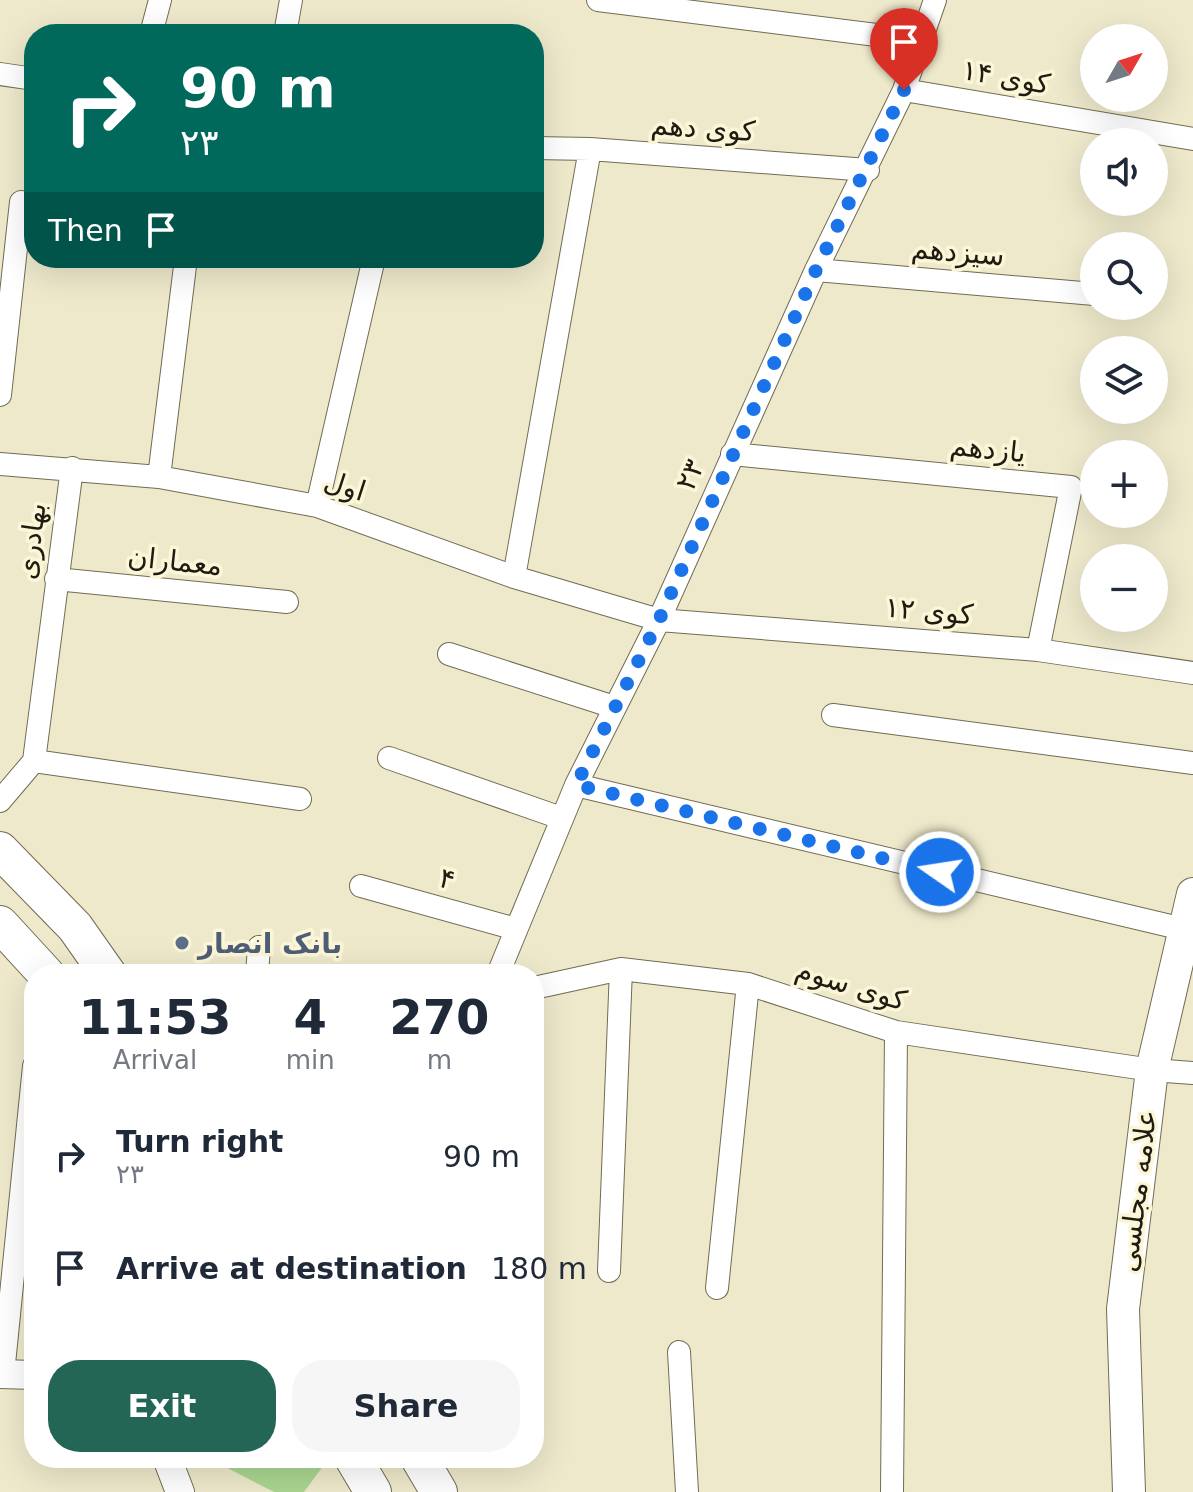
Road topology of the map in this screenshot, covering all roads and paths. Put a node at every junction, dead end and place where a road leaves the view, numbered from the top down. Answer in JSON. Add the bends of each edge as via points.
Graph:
{"nodes":[{"id":1,"x":160,"y":0,"type":"edge"},
{"id":2,"x":291,"y":0,"type":"edge"},
{"id":3,"x":598,"y":0,"type":"edge"},
{"id":4,"x":935,"y":0,"type":"edge"},
{"id":5,"x":154,"y":24,"type":"edge"},
{"id":6,"x":287,"y":24,"type":"edge"},
{"id":7,"x":924,"y":41,"type":"junction"},
{"id":8,"x":0,"y":74,"type":"edge"},
{"id":9,"x":24,"y":78,"type":"edge"},
{"id":10,"x":904,"y":90,"type":"junction"},
{"id":11,"x":1193,"y":139,"type":"edge"},
{"id":12,"x":544,"y":148,"type":"edge"},
{"id":13,"x":590,"y":149,"type":"junction"},
{"id":14,"x":868,"y":170,"type":"junction"},
{"id":15,"x":18,"y":202,"type":"edge"},
{"id":16,"x":185,"y":268,"type":"edge"},
{"id":17,"x":372,"y":268,"type":"edge"},
{"id":18,"x":816,"y":270,"type":"junction"},
{"id":19,"x":1080,"y":293,"type":"edge"},
{"id":20,"x":0,"y":395,"type":"edge"},
{"id":21,"x":732,"y":454,"type":"junction"},
{"id":22,"x":0,"y":464,"type":"edge"},
{"id":23,"x":72,"y":468,"type":"junction"},
{"id":24,"x":159,"y":477,"type":"junction"},
{"id":25,"x":317,"y":506,"type":"junction"},
{"id":26,"x":514,"y":577,"type":"junction"},
{"id":27,"x":56,"y":579,"type":"junction"},
{"id":28,"x":287,"y":602,"type":"dead end"},
{"id":29,"x":659,"y":620,"type":"junction"},
{"id":30,"x":1038,"y":650,"type":"junction"},
{"id":31,"x":449,"y":654,"type":"dead end"},
{"id":32,"x":1193,"y":673,"type":"edge"},
{"id":33,"x":614,"y":707,"type":"junction"},
{"id":34,"x":833,"y":715,"type":"dead end"},
{"id":35,"x":389,"y":758,"type":"dead end"},
{"id":36,"x":34,"y":761,"type":"junction"},
{"id":37,"x":1193,"y":763,"type":"edge"},
{"id":38,"x":576,"y":785,"type":"junction"},
{"id":39,"x":300,"y":799,"type":"dead end"},
{"id":40,"x":0,"y":801,"type":"edge"},
{"id":41,"x":561,"y":818,"type":"junction"},
{"id":42,"x":0,"y":850,"type":"edge"},
{"id":43,"x":361,"y":886,"type":"dead end"},
{"id":44,"x":1193,"y":894,"type":"edge"},
{"id":45,"x":0,"y":924,"type":"edge"},
{"id":46,"x":516,"y":929,"type":"junction"},
{"id":47,"x":1183,"y":929,"type":"junction"},
{"id":48,"x":259,"y":947,"type":"dead end"},
{"id":49,"x":36,"y":964,"type":"edge"},
{"id":50,"x":101,"y":964,"type":"edge"},
{"id":51,"x":258,"y":964,"type":"edge"},
{"id":52,"x":502,"y":964,"type":"edge"},
{"id":53,"x":621,"y":969,"type":"junction"},
{"id":54,"x":748,"y":984,"type":"junction"},
{"id":55,"x":544,"y":986,"type":"edge"},
{"id":56,"x":896,"y":1032,"type":"junction"},
{"id":57,"x":1152,"y":1070,"type":"junction"},
{"id":58,"x":1193,"y":1073,"type":"edge"},
{"id":59,"x":24,"y":1162,"type":"edge"},
{"id":60,"x":609,"y":1271,"type":"dead end"},
{"id":61,"x":717,"y":1288,"type":"dead end"},
{"id":62,"x":679,"y":1352,"type":"dead end"},
{"id":63,"x":2,"y":1374,"type":"edge"},
{"id":64,"x":24,"y":1375,"type":"edge"},
{"id":65,"x":171,"y":1468,"type":"edge"},
{"id":66,"x":359,"y":1468,"type":"edge"},
{"id":67,"x":425,"y":1468,"type":"edge"},
{"id":68,"x":180,"y":1492,"type":"edge"},
{"id":69,"x":373,"y":1492,"type":"edge"},
{"id":70,"x":439,"y":1492,"type":"edge"},
{"id":71,"x":687,"y":1492,"type":"edge"},
{"id":72,"x":892,"y":1492,"type":"edge"},
{"id":73,"x":1129,"y":1492,"type":"edge"}],
"edges":[{"from":1,"to":5,"type":"street"},
{"from":2,"to":6,"type":"street"},
{"from":3,"to":7,"type":"street"},
{"from":4,"to":7,"type":"street","name":"۲۳"},
{"from":7,"to":10,"type":"street","name":"۲۳"},
{"from":8,"to":9,"type":"street"},
{"from":10,"to":11,"type":"street","name":"کوی ۱۴"},
{"from":10,"to":14,"type":"street","name":"۲۳"},
{"from":12,"to":13,"type":"street","name":"کوی دهم"},
{"from":13,"to":14,"type":"street","name":"کوی دهم"},
{"from":13,"to":26,"type":"street"},
{"from":14,"to":18,"type":"street","name":"۲۳"},
{"from":15,"to":20,"type":"street"},
{"from":16,"to":24,"type":"street"},
{"from":17,"to":25,"type":"street"},
{"from":18,"to":19,"type":"street","name":"سیزدهم"},
{"from":18,"to":21,"type":"street","name":"۲۳"},
{"from":21,"to":29,"type":"street","name":"۲۳"},
{"from":21,"to":30,"type":"street","name":"یازدهم","via":[[1071,487]]},
{"from":22,"to":23,"type":"street","name":"اول"},
{"from":23,"to":24,"type":"street","name":"اول"},
{"from":23,"to":27,"type":"street","name":"بهادری"},
{"from":24,"to":25,"type":"street","name":"اول"},
{"from":25,"to":26,"type":"street","name":"اول"},
{"from":26,"to":29,"type":"street","name":"اول"},
{"from":27,"to":28,"type":"street","name":"معماران"},
{"from":27,"to":36,"type":"street","name":"بهادری"},
{"from":29,"to":30,"type":"street","name":"کوی ۱۲"},
{"from":29,"to":33,"type":"street","name":"۲۳"},
{"from":30,"to":32,"type":"street","name":"کوی ۱۲"},
{"from":31,"to":33,"type":"street"},
{"from":33,"to":38,"type":"street","name":"۲۳"},
{"from":34,"to":37,"type":"street"},
{"from":35,"to":41,"type":"street"},
{"from":36,"to":39,"type":"street"},
{"from":36,"to":40,"type":"street"},
{"from":38,"to":41,"type":"street","name":"۲۳"},
{"from":38,"to":47,"type":"street"},
{"from":41,"to":46,"type":"street","name":"۲۳"},
{"from":42,"to":50,"type":"main road","via":[[75,927]]},
{"from":43,"to":46,"type":"street","name":"۴"},
{"from":44,"to":47,"type":"main road","name":"علامه مجلسی"},
{"from":45,"to":49,"type":"main road"},
{"from":46,"to":52,"type":"street","name":"۲۳"},
{"from":47,"to":57,"type":"main road","name":"علامه مجلسی"},
{"from":48,"to":51,"type":"street"},
{"from":53,"to":54,"type":"street","name":"کوی سوم"},
{"from":53,"to":55,"type":"street","name":"کوی سوم"},
{"from":53,"to":60,"type":"street"},
{"from":54,"to":56,"type":"street","name":"کوی سوم"},
{"from":54,"to":61,"type":"street"},
{"from":56,"to":57,"type":"street","name":"کوی سوم"},
{"from":56,"to":72,"type":"street"},
{"from":57,"to":58,"type":"street","name":"کوی سوم"},
{"from":57,"to":73,"type":"main road","name":"علامه مجلسی","via":[[1123,1309]]},
{"from":59,"to":63,"type":"street"},
{"from":62,"to":71,"type":"street"},
{"from":63,"to":64,"type":"street"},
{"from":65,"to":68,"type":"street"},
{"from":66,"to":69,"type":"main road"},
{"from":67,"to":70,"type":"main road"}]}
